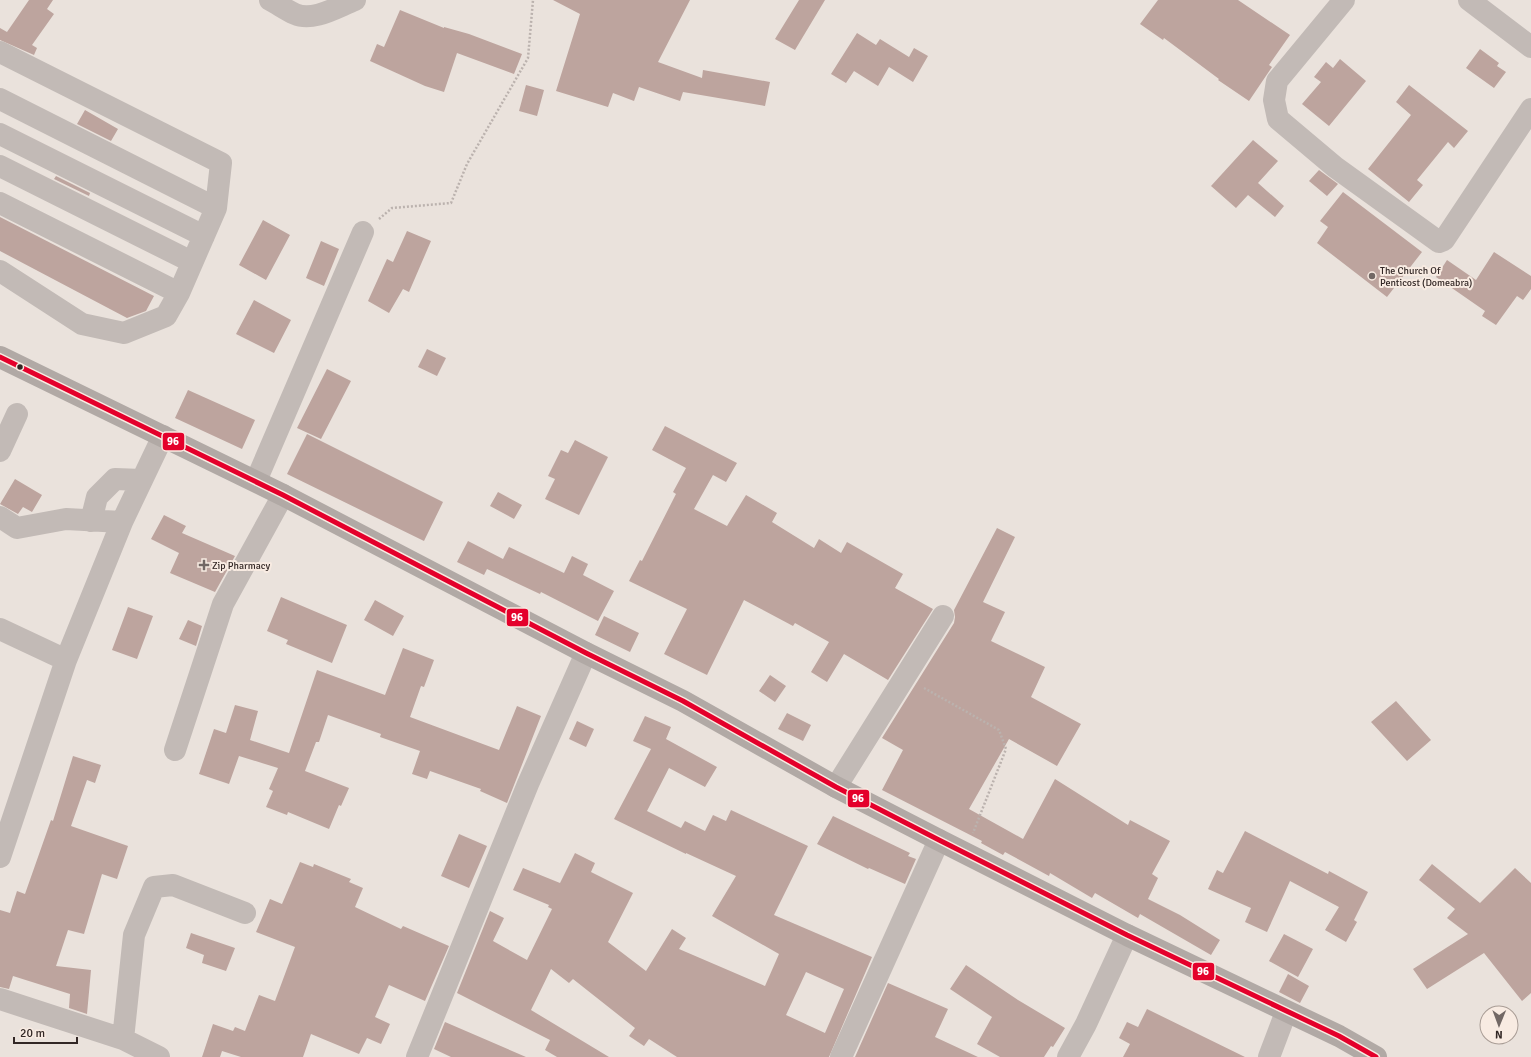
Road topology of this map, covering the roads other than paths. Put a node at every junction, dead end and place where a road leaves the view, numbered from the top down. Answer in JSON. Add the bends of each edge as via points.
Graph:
{"nodes":[{"id":1,"x":270,"y":0,"type":"edge"},
{"id":2,"x":355,"y":0,"type":"edge"},
{"id":3,"x":1344,"y":0,"type":"edge"},
{"id":4,"x":1469,"y":0,"type":"edge"},
{"id":5,"x":1531,"y":47,"type":"edge"},
{"id":6,"x":0,"y":52,"type":"edge"},
{"id":7,"x":0,"y":99,"type":"edge"},
{"id":8,"x":1531,"y":109,"type":"edge"},
{"id":9,"x":0,"y":134,"type":"edge"},
{"id":10,"x":0,"y":166,"type":"edge"},
{"id":11,"x":0,"y":204,"type":"edge"},
{"id":12,"x":216,"y":208,"type":"junction"},
{"id":13,"x":363,"y":232,"type":"road end"},
{"id":14,"x":204,"y":236,"type":"junction"},
{"id":15,"x":192,"y":262,"type":"junction"},
{"id":16,"x":0,"y":272,"type":"edge"},
{"id":17,"x":179,"y":294,"type":"junction"},
{"id":18,"x":0,"y":357,"type":"edge"},
{"id":19,"x":17,"y":414,"type":"dead end"},
{"id":20,"x":163,"y":436,"type":"junction"},
{"id":21,"x":0,"y":451,"type":"edge"},
{"id":22,"x":142,"y":480,"type":"junction"},
{"id":23,"x":256,"y":481,"type":"junction"},
{"id":24,"x":283,"y":495,"type":"junction"},
{"id":25,"x":0,"y":517,"type":"edge"},
{"id":26,"x":91,"y":521,"type":"junction"},
{"id":27,"x":122,"y":522,"type":"junction"},
{"id":28,"x":943,"y":616,"type":"dead end"},
{"id":29,"x":0,"y":629,"type":"edge"},
{"id":30,"x":586,"y":653,"type":"junction"},
{"id":31,"x":66,"y":660,"type":"junction"},
{"id":32,"x":175,"y":750,"type":"dead end"},
{"id":33,"x":836,"y":787,"type":"junction"},
{"id":34,"x":938,"y":840,"type":"junction"},
{"id":35,"x":0,"y":857,"type":"edge"},
{"id":36,"x":245,"y":913,"type":"dead end"},
{"id":37,"x":1127,"y":935,"type":"junction"},
{"id":38,"x":0,"y":999,"type":"edge"},
{"id":39,"x":1286,"y":1012,"type":"junction"},
{"id":40,"x":123,"y":1039,"type":"junction"},
{"id":41,"x":159,"y":1057,"type":"edge"},
{"id":42,"x":417,"y":1057,"type":"edge"},
{"id":43,"x":841,"y":1057,"type":"edge"},
{"id":44,"x":1068,"y":1057,"type":"edge"},
{"id":45,"x":1269,"y":1057,"type":"edge"},
{"id":46,"x":1376,"y":1057,"type":"edge"}],
"edges":[{"from":1,"to":2,"type":"street","via":[[295,14],[306,16]]},
{"from":3,"to":8,"type":"street","via":[[1277,81],[1274,100],[1278,119],[1335,167],[1439,242],[1444,240]]},
{"from":4,"to":5,"type":"street"},
{"from":6,"to":12,"type":"street","via":[[221,163]]},
{"from":7,"to":12,"type":"street"},
{"from":9,"to":14,"type":"street"},
{"from":10,"to":15,"type":"street"},
{"from":11,"to":17,"type":"street"},
{"from":12,"to":14,"type":"street"},
{"from":13,"to":23,"type":"street"},
{"from":14,"to":15,"type":"street"},
{"from":15,"to":17,"type":"street"},
{"from":16,"to":17,"type":"street","via":[[82,324],[124,334],[166,316]]},
{"from":18,"to":20,"type":"main road"},
{"from":19,"to":21,"type":"street"},
{"from":20,"to":22,"type":"street"},
{"from":20,"to":23,"type":"main road"},
{"from":22,"to":26,"type":"street","via":[[115,479],[97,497]]},
{"from":22,"to":27,"type":"street"},
{"from":23,"to":24,"type":"main road"},
{"from":24,"to":30,"type":"main road"},
{"from":24,"to":32,"type":"street","via":[[223,604]]},
{"from":25,"to":26,"type":"street","via":[[17,528],[66,519]]},
{"from":26,"to":27,"type":"street"},
{"from":27,"to":31,"type":"street"},
{"from":28,"to":33,"type":"street"},
{"from":29,"to":31,"type":"street"},
{"from":30,"to":33,"type":"main road","via":[[683,701]]},
{"from":30,"to":42,"type":"street","via":[[528,784]]},
{"from":31,"to":35,"type":"street"},
{"from":33,"to":34,"type":"main road"},
{"from":34,"to":37,"type":"main road"},
{"from":34,"to":43,"type":"street"},
{"from":36,"to":40,"type":"street","via":[[173,885],[154,887],[134,934]]},
{"from":37,"to":39,"type":"main road"},
{"from":37,"to":44,"type":"street"},
{"from":38,"to":40,"type":"street"},
{"from":39,"to":45,"type":"street"},
{"from":39,"to":46,"type":"main road","via":[[1339,1036]]},
{"from":40,"to":41,"type":"street"}]}
